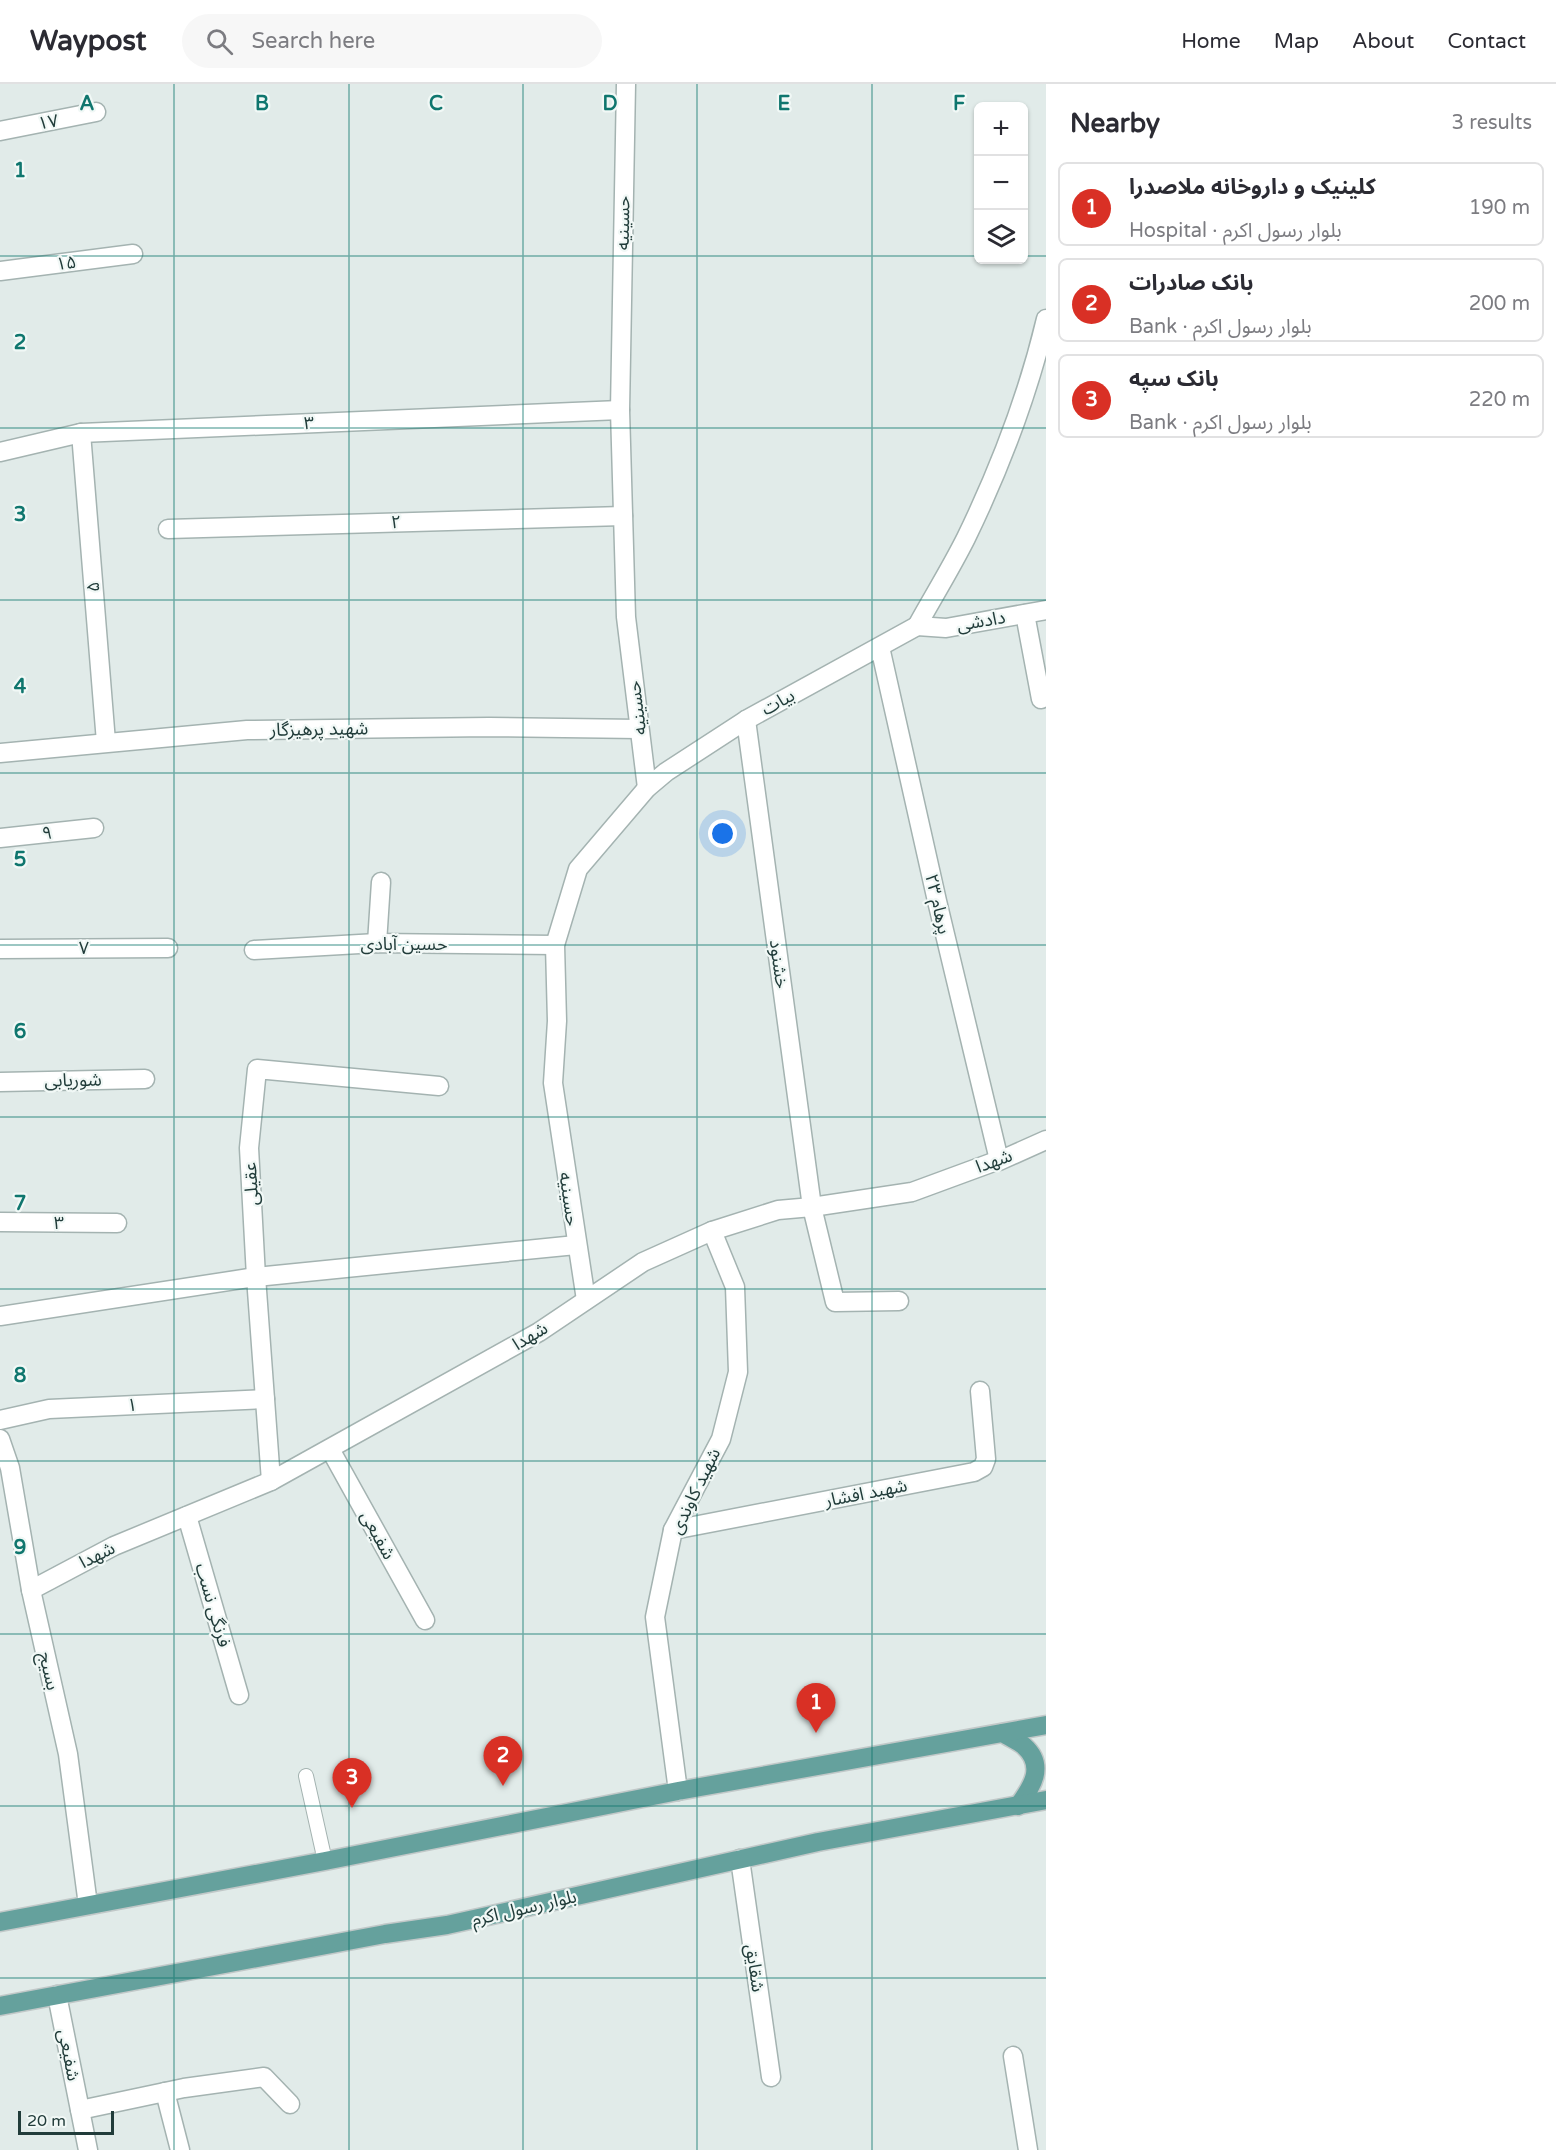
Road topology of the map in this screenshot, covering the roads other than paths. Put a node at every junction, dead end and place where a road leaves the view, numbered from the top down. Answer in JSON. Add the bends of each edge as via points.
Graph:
{"nodes":[{"id":1,"x":626,"y":84,"type":"edge"},
{"id":2,"x":96,"y":112,"type":"dead end"},
{"id":3,"x":0,"y":131,"type":"edge"},
{"id":4,"x":133,"y":254,"type":"dead end"},
{"id":5,"x":0,"y":271,"type":"edge"},
{"id":6,"x":1046,"y":319,"type":"edge"},
{"id":7,"x":620,"y":410,"type":"junction"},
{"id":8,"x":81,"y":433,"type":"junction"},
{"id":9,"x":0,"y":452,"type":"edge"},
{"id":10,"x":623,"y":516,"type":"junction"},
{"id":11,"x":168,"y":529,"type":"dead end"},
{"id":12,"x":1046,"y":610,"type":"edge"},
{"id":13,"x":1025,"y":614,"type":"junction"},
{"id":14,"x":916,"y":626,"type":"junction"},
{"id":15,"x":880,"y":647,"type":"junction"},
{"id":16,"x":1041,"y":699,"type":"dead end"},
{"id":17,"x":746,"y":720,"type":"junction"},
{"id":18,"x":639,"y":729,"type":"junction"},
{"id":19,"x":106,"y":742,"type":"junction"},
{"id":20,"x":0,"y":753,"type":"edge"},
{"id":21,"x":647,"y":788,"type":"junction"},
{"id":22,"x":94,"y":828,"type":"dead end"},
{"id":23,"x":0,"y":838,"type":"edge"},
{"id":24,"x":381,"y":882,"type":"dead end"},
{"id":25,"x":377,"y":943,"type":"junction"},
{"id":26,"x":555,"y":945,"type":"junction"},
{"id":27,"x":168,"y":948,"type":"dead end"},
{"id":28,"x":0,"y":949,"type":"edge"},
{"id":29,"x":254,"y":950,"type":"dead end"},
{"id":30,"x":145,"y":1079,"type":"dead end"},
{"id":31,"x":0,"y":1082,"type":"edge"},
{"id":32,"x":439,"y":1086,"type":"dead end"},
{"id":33,"x":1046,"y":1140,"type":"edge"},
{"id":34,"x":999,"y":1160,"type":"junction"},
{"id":35,"x":812,"y":1207,"type":"junction"},
{"id":36,"x":0,"y":1222,"type":"edge"},
{"id":37,"x":117,"y":1223,"type":"dead end"},
{"id":38,"x":712,"y":1231,"type":"junction"},
{"id":39,"x":576,"y":1245,"type":"junction"},
{"id":40,"x":256,"y":1276,"type":"junction"},
{"id":41,"x":586,"y":1300,"type":"junction"},
{"id":42,"x":899,"y":1301,"type":"dead end"},
{"id":43,"x":0,"y":1316,"type":"edge"},
{"id":44,"x":980,"y":1390,"type":"dead end"},
{"id":45,"x":265,"y":1399,"type":"junction"},
{"id":46,"x":0,"y":1420,"type":"edge"},
{"id":47,"x":0,"y":1439,"type":"edge"},
{"id":48,"x":330,"y":1449,"type":"junction"},
{"id":49,"x":271,"y":1481,"type":"junction"},
{"id":50,"x":187,"y":1516,"type":"junction"},
{"id":51,"x":673,"y":1530,"type":"junction"},
{"id":52,"x":31,"y":1590,"type":"junction"},
{"id":53,"x":425,"y":1620,"type":"dead end"},
{"id":54,"x":239,"y":1695,"type":"dead end"},
{"id":55,"x":1046,"y":1725,"type":"edge"},
{"id":56,"x":1003,"y":1733,"type":"junction"},
{"id":57,"x":306,"y":1776,"type":"dead end"},
{"id":58,"x":678,"y":1791,"type":"junction"},
{"id":59,"x":1046,"y":1800,"type":"edge"},
{"id":60,"x":1018,"y":1806,"type":"junction"},
{"id":61,"x":740,"y":1859,"type":"junction"},
{"id":62,"x":325,"y":1861,"type":"junction"},
{"id":63,"x":88,"y":1905,"type":"junction"},
{"id":64,"x":0,"y":1922,"type":"edge"},
{"id":65,"x":57,"y":1995,"type":"junction"},
{"id":66,"x":0,"y":2006,"type":"edge"},
{"id":67,"x":1013,"y":2056,"type":"dead end"},
{"id":68,"x":771,"y":2077,"type":"dead end"},
{"id":69,"x":165,"y":2092,"type":"junction"},
{"id":70,"x":290,"y":2104,"type":"dead end"},
{"id":71,"x":80,"y":2110,"type":"junction"},
{"id":72,"x":88,"y":2150,"type":"edge"},
{"id":73,"x":180,"y":2150,"type":"edge"},
{"id":74,"x":1028,"y":2150,"type":"edge"}],
"edges":[{"from":1,"to":7,"type":"street","name":"حسینیه"},
{"from":2,"to":3,"type":"street","name":"۱۷"},
{"from":4,"to":5,"type":"street","name":"۱۵"},
{"from":6,"to":14,"type":"street","via":[[1035,366],[1003,454],[966,539]]},
{"from":7,"to":8,"type":"street","name":"۳"},
{"from":7,"to":10,"type":"street","name":"حسینیه"},
{"from":8,"to":9,"type":"street","name":"۳"},
{"from":8,"to":19,"type":"street","name":"۵"},
{"from":10,"to":11,"type":"street","name":"۲"},
{"from":10,"to":18,"type":"street","name":"حسینیه","via":[[626,617]]},
{"from":12,"to":13,"type":"street","name":"دادشی"},
{"from":13,"to":14,"type":"street","name":"دادشی","via":[[946,627]]},
{"from":13,"to":16,"type":"street"},
{"from":14,"to":15,"type":"street","name":"بیات"},
{"from":15,"to":17,"type":"street","name":"بیات"},
{"from":15,"to":34,"type":"street","name":"پرهام ۲۳"},
{"from":17,"to":21,"type":"street","name":"بیات"},
{"from":17,"to":35,"type":"street","name":"خشنود"},
{"from":18,"to":19,"type":"street","name":"شهید پرهیزگار","via":[[247,730]]},
{"from":18,"to":21,"type":"street","name":"حسینیه"},
{"from":19,"to":20,"type":"street","name":"شهید پرهیزگار"},
{"from":21,"to":26,"type":"street","name":"حسینیه","via":[[578,869]]},
{"from":22,"to":23,"type":"street","name":"۹"},
{"from":24,"to":25,"type":"street"},
{"from":25,"to":26,"type":"street","name":"حسین آبادی"},
{"from":25,"to":29,"type":"street","name":"حسین آبادی"},
{"from":26,"to":39,"type":"street","name":"حسینیه","via":[[557,1021],[553,1083]]},
{"from":27,"to":28,"type":"street","name":"۷"},
{"from":30,"to":31,"type":"street","name":"شوریابی"},
{"from":32,"to":40,"type":"street","name":"عقیلی","via":[[257,1069],[249,1148]]},
{"from":33,"to":34,"type":"street","name":"شهدا"},
{"from":34,"to":35,"type":"street","name":"شهدا","via":[[912,1192]]},
{"from":35,"to":38,"type":"street","name":"شهدا","via":[[778,1210]]},
{"from":35,"to":42,"type":"street","name":"خشنود","via":[[835,1302]]},
{"from":36,"to":37,"type":"street","name":"۳"},
{"from":38,"to":41,"type":"street","name":"شهدا","via":[[643,1262]]},
{"from":38,"to":51,"type":"street","name":"شهید کاوندی","via":[[735,1287],[738,1372],[721,1439]]},
{"from":39,"to":40,"type":"street"},
{"from":39,"to":41,"type":"street","name":"حسینیه"},
{"from":40,"to":43,"type":"street"},
{"from":40,"to":45,"type":"street","name":"عقیلی"},
{"from":41,"to":48,"type":"street","name":"شهدا","via":[[539,1332]]},
{"from":44,"to":51,"type":"street","name":"شهید افشار","via":[[986,1459],[983,1467],[974,1472]]},
{"from":45,"to":46,"type":"street","name":"۱","via":[[49,1409]]},
{"from":45,"to":49,"type":"street","name":"عقیلی"},
{"from":47,"to":52,"type":"street","name":"بسیج","via":[[10,1468]]},
{"from":48,"to":49,"type":"street","name":"شهدا"},
{"from":48,"to":53,"type":"street","name":"شفیعی"},
{"from":49,"to":50,"type":"street","name":"شهدا"},
{"from":50,"to":52,"type":"street","name":"شهدا","via":[[114,1546]]},
{"from":50,"to":54,"type":"street","name":"فرنگی نسب"},
{"from":51,"to":58,"type":"street","name":"شهید کاوندی","via":[[654,1617]]},
{"from":52,"to":63,"type":"street","name":"بسیج","via":[[68,1754]]},
{"from":55,"to":56,"type":"main road"},
{"from":56,"to":58,"type":"main road"},
{"from":56,"to":60,"type":"main road","via":[[1022,1743],[1036,1767],[1034,1782]]},
{"from":57,"to":62,"type":"lane"},
{"from":58,"to":62,"type":"main road"},
{"from":59,"to":60,"type":"main road","name":"بلوار رسول اکرم"},
{"from":60,"to":61,"type":"main road","name":"بلوار رسول اکرم"},
{"from":61,"to":65,"type":"main road","name":"بلوار رسول اکرم","via":[[447,1925]]},
{"from":61,"to":68,"type":"street","name":"شقایق"},
{"from":62,"to":63,"type":"main road"},
{"from":63,"to":64,"type":"main road"},
{"from":65,"to":66,"type":"main road","name":"بلوار رسول اکرم"},
{"from":65,"to":71,"type":"street","name":"شفیعی"},
{"from":67,"to":74,"type":"street"},
{"from":69,"to":70,"type":"street","via":[[264,2077]]},
{"from":69,"to":71,"type":"street"},
{"from":69,"to":73,"type":"street"},
{"from":71,"to":72,"type":"street","name":"شفیعی"}]}
